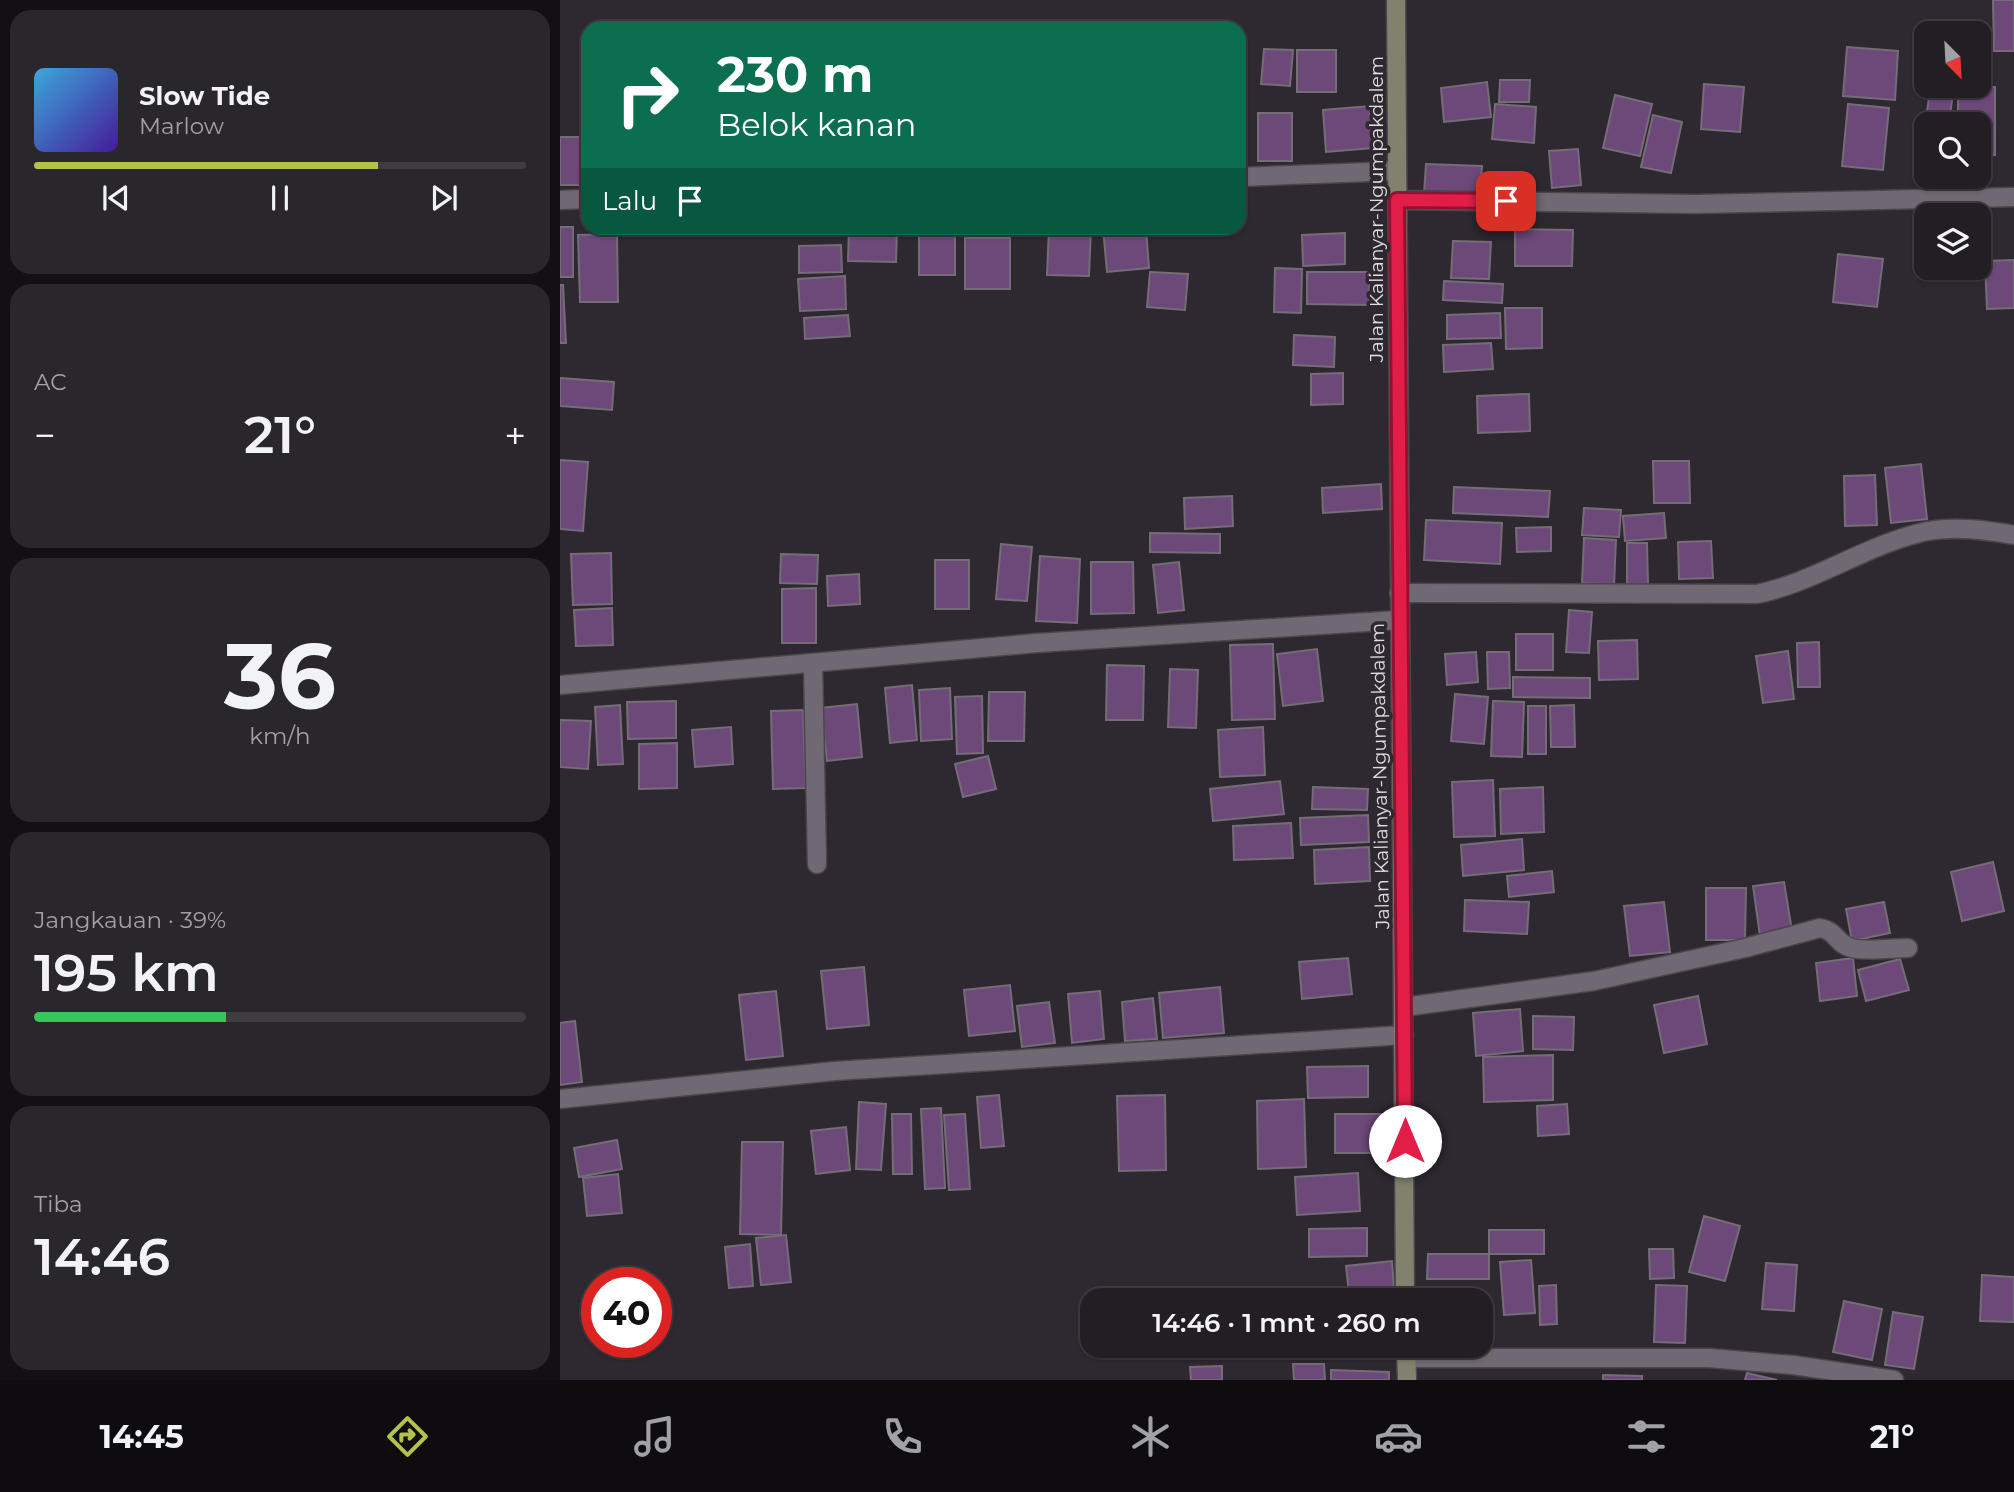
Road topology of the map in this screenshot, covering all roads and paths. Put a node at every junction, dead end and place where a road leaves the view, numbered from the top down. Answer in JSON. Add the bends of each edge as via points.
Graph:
{"nodes":[{"id":1,"x":1396,"y":0,"type":"edge"},
{"id":2,"x":1397,"y":171,"type":"junction"},
{"id":3,"x":1246,"y":177,"type":"edge"},
{"id":4,"x":2014,"y":197,"type":"edge"},
{"id":5,"x":581,"y":199,"type":"edge"},
{"id":6,"x":560,"y":200,"type":"edge"},
{"id":7,"x":1397,"y":200,"type":"junction"},
{"id":8,"x":2014,"y":534,"type":"edge"},
{"id":9,"x":1399,"y":593,"type":"junction"},
{"id":10,"x":1399,"y":620,"type":"junction"},
{"id":11,"x":813,"y":664,"type":"junction"},
{"id":12,"x":560,"y":685,"type":"edge"},
{"id":13,"x":817,"y":864,"type":"dead end"},
{"id":14,"x":1908,"y":948,"type":"dead end"},
{"id":15,"x":1404,"y":1007,"type":"junction"},
{"id":16,"x":1404,"y":1035,"type":"junction"},
{"id":17,"x":560,"y":1099,"type":"edge"},
{"id":18,"x":1405,"y":1288,"type":"edge"},
{"id":19,"x":1493,"y":1354,"type":"edge"},
{"id":20,"x":1406,"y":1358,"type":"edge"},
{"id":21,"x":1406,"y":1380,"type":"edge"},
{"id":22,"x":1894,"y":1380,"type":"edge"}],
"edges":[{"from":1,"to":2,"type":"street","name":"Jalan Kalianyar-Ngumpakdalem"},
{"from":2,"to":3,"type":"street"},
{"from":2,"to":7,"type":"street","name":"Jalan Kalianyar-Ngumpakdalem"},
{"from":4,"to":7,"type":"street","via":[[1696,204]]},
{"from":5,"to":6,"type":"street"},
{"from":7,"to":9,"type":"street","name":"Jalan Kalianyar-Ngumpakdalem"},
{"from":8,"to":9,"type":"street","via":[[1930,531],[1783,588],[1756,594]]},
{"from":9,"to":10,"type":"street","name":"Jalan Kalianyar-Ngumpakdalem"},
{"from":10,"to":11,"type":"street","via":[[1037,643]]},
{"from":10,"to":15,"type":"street","name":"Jalan Kalianyar-Ngumpakdalem"},
{"from":11,"to":12,"type":"street"},
{"from":11,"to":13,"type":"street"},
{"from":14,"to":15,"type":"street","via":[[1852,948],[1829,929],[1820,928],[1594,981]]},
{"from":15,"to":16,"type":"street","name":"Jalan Kalianyar-Ngumpakdalem"},
{"from":16,"to":17,"type":"street","via":[[835,1072]]},
{"from":16,"to":18,"type":"street","name":"Jalan Kalianyar-Ngumpakdalem"},
{"from":19,"to":22,"type":"street","via":[[1709,1358]]},
{"from":20,"to":21,"type":"street"}]}
